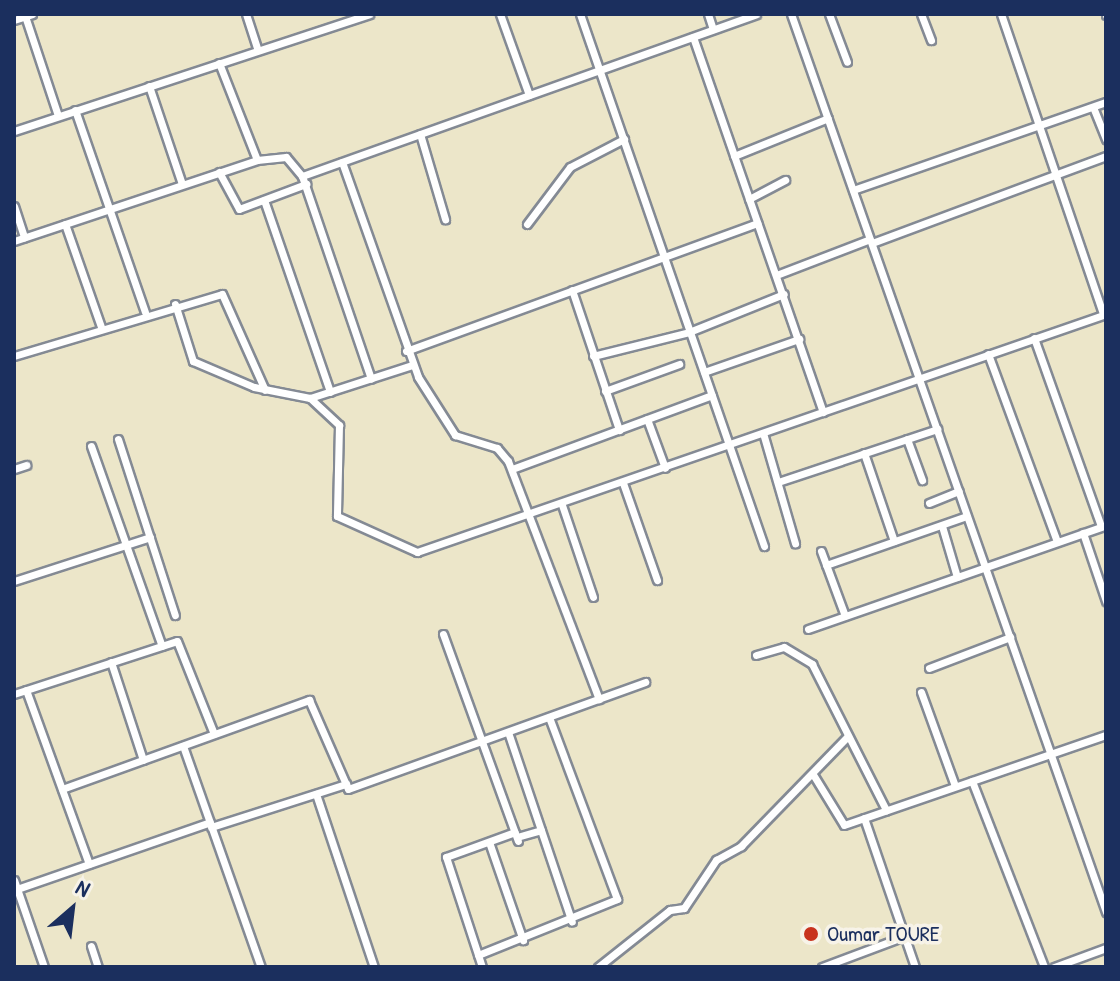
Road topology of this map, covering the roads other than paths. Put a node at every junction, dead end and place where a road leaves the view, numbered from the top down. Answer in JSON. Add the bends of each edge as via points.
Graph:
{"nodes":[{"id":1,"x":246,"y":14,"type":"edge"},
{"id":2,"x":369,"y":14,"type":"edge"},
{"id":3,"x":500,"y":14,"type":"edge"},
{"id":4,"x":580,"y":14,"type":"edge"},
{"id":5,"x":708,"y":14,"type":"edge"},
{"id":6,"x":756,"y":14,"type":"edge"},
{"id":7,"x":791,"y":14,"type":"edge"},
{"id":8,"x":829,"y":14,"type":"edge"},
{"id":9,"x":921,"y":14,"type":"edge"},
{"id":10,"x":1001,"y":14,"type":"edge"},
{"id":11,"x":29,"y":15,"type":"edge"},
{"id":12,"x":14,"y":20,"type":"edge"},
{"id":13,"x":713,"y":29,"type":"junction"},
{"id":14,"x":693,"y":37,"type":"junction"},
{"id":15,"x":931,"y":40,"type":"dead end"},
{"id":16,"x":258,"y":50,"type":"junction"},
{"id":17,"x":847,"y":62,"type":"dead end"},
{"id":18,"x":219,"y":63,"type":"junction"},
{"id":19,"x":600,"y":70,"type":"junction"},
{"id":20,"x":149,"y":86,"type":"junction"},
{"id":21,"x":529,"y":95,"type":"junction"},
{"id":22,"x":1106,"y":102,"type":"edge"},
{"id":23,"x":1093,"y":107,"type":"junction"},
{"id":24,"x":75,"y":110,"type":"junction"},
{"id":25,"x":58,"y":116,"type":"junction"},
{"id":26,"x":828,"y":118,"type":"junction"},
{"id":27,"x":1040,"y":125,"type":"junction"},
{"id":28,"x":14,"y":131,"type":"edge"},
{"id":29,"x":420,"y":134,"type":"junction"},
{"id":30,"x":624,"y":139,"type":"junction"},
{"id":31,"x":1106,"y":140,"type":"edge"},
{"id":32,"x":734,"y":156,"type":"junction"},
{"id":33,"x":1106,"y":156,"type":"edge"},
{"id":34,"x":257,"y":160,"type":"junction"},
{"id":35,"x":342,"y":162,"type":"junction"},
{"id":36,"x":219,"y":172,"type":"junction"},
{"id":37,"x":1059,"y":173,"type":"junction"},
{"id":38,"x":304,"y":180,"type":"junction"},
{"id":39,"x":785,"y":180,"type":"dead end"},
{"id":40,"x":182,"y":184,"type":"junction"},
{"id":41,"x":853,"y":190,"type":"junction"},
{"id":42,"x":749,"y":199,"type":"junction"},
{"id":43,"x":264,"y":200,"type":"junction"},
{"id":44,"x":14,"y":206,"type":"edge"},
{"id":45,"x":109,"y":209,"type":"junction"},
{"id":46,"x":445,"y":219,"type":"dead end"},
{"id":47,"x":757,"y":223,"type":"junction"},
{"id":48,"x":65,"y":224,"type":"junction"},
{"id":49,"x":527,"y":224,"type":"dead end"},
{"id":50,"x":24,"y":237,"type":"junction"},
{"id":51,"x":14,"y":241,"type":"edge"},
{"id":52,"x":871,"y":241,"type":"junction"},
{"id":53,"x":665,"y":257,"type":"junction"},
{"id":54,"x":779,"y":274,"type":"junction"},
{"id":55,"x":572,"y":290,"type":"junction"},
{"id":56,"x":784,"y":294,"type":"junction"},
{"id":57,"x":175,"y":304,"type":"junction"},
{"id":58,"x":145,"y":312,"type":"junction"},
{"id":59,"x":1105,"y":314,"type":"edge"},
{"id":60,"x":101,"y":327,"type":"junction"},
{"id":61,"x":689,"y":332,"type":"junction"},
{"id":62,"x":1034,"y":338,"type":"junction"},
{"id":63,"x":799,"y":339,"type":"junction"},
{"id":64,"x":406,"y":351,"type":"junction"},
{"id":65,"x":988,"y":354,"type":"junction"},
{"id":66,"x":14,"y":356,"type":"edge"},
{"id":67,"x":593,"y":356,"type":"junction"},
{"id":68,"x":679,"y":364,"type":"dead end"},
{"id":69,"x":412,"y":365,"type":"junction"},
{"id":70,"x":704,"y":372,"type":"junction"},
{"id":71,"x":919,"y":378,"type":"junction"},
{"id":72,"x":371,"y":379,"type":"junction"},
{"id":73,"x":265,"y":390,"type":"junction"},
{"id":74,"x":605,"y":391,"type":"junction"},
{"id":75,"x":330,"y":392,"type":"junction"},
{"id":76,"x":712,"y":395,"type":"junction"},
{"id":77,"x":310,"y":398,"type":"junction"},
{"id":78,"x":823,"y":412,"type":"junction"},
{"id":79,"x":647,"y":419,"type":"junction"},
{"id":80,"x":937,"y":429,"type":"junction"},
{"id":81,"x":619,"y":430,"type":"junction"},
{"id":82,"x":763,"y":433,"type":"junction"},
{"id":83,"x":118,"y":439,"type":"dead end"},
{"id":84,"x":907,"y":439,"type":"junction"},
{"id":85,"x":729,"y":445,"type":"junction"},
{"id":86,"x":91,"y":446,"type":"dead end"},
{"id":87,"x":864,"y":453,"type":"junction"},
{"id":88,"x":26,"y":465,"type":"dead end"},
{"id":89,"x":665,"y":468,"type":"junction"},
{"id":90,"x":14,"y":469,"type":"edge"},
{"id":91,"x":512,"y":469,"type":"junction"},
{"id":92,"x":922,"y":480,"type":"dead end"},
{"id":93,"x":778,"y":482,"type":"junction"},
{"id":94,"x":623,"y":483,"type":"junction"},
{"id":95,"x":959,"y":491,"type":"junction"},
{"id":96,"x":929,"y":503,"type":"dead end"},
{"id":97,"x":562,"y":505,"type":"junction"},
{"id":98,"x":534,"y":515,"type":"junction"},
{"id":99,"x":967,"y":516,"type":"junction"},
{"id":100,"x":1104,"y":525,"type":"edge"},
{"id":101,"x":942,"y":526,"type":"junction"},
{"id":102,"x":1083,"y":533,"type":"junction"},
{"id":103,"x":150,"y":537,"type":"junction"},
{"id":104,"x":894,"y":541,"type":"junction"},
{"id":105,"x":1057,"y":542,"type":"junction"},
{"id":106,"x":795,"y":543,"type":"dead end"},
{"id":107,"x":126,"y":545,"type":"junction"},
{"id":108,"x":764,"y":546,"type":"dead end"},
{"id":109,"x":821,"y":551,"type":"dead end"},
{"id":110,"x":826,"y":565,"type":"junction"},
{"id":111,"x":985,"y":567,"type":"junction"},
{"id":112,"x":957,"y":577,"type":"junction"},
{"id":113,"x":657,"y":580,"type":"dead end"},
{"id":114,"x":14,"y":581,"type":"edge"},
{"id":115,"x":593,"y":597,"type":"dead end"},
{"id":116,"x":1106,"y":601,"type":"edge"},
{"id":117,"x":175,"y":615,"type":"dead end"},
{"id":118,"x":845,"y":616,"type":"junction"},
{"id":119,"x":808,"y":629,"type":"dead end"},
{"id":120,"x":443,"y":634,"type":"dead end"},
{"id":121,"x":1010,"y":637,"type":"junction"},
{"id":122,"x":162,"y":646,"type":"junction"},
{"id":123,"x":756,"y":655,"type":"dead end"},
{"id":124,"x":111,"y":662,"type":"junction"},
{"id":125,"x":929,"y":668,"type":"dead end"},
{"id":126,"x":645,"y":682,"type":"dead end"},
{"id":127,"x":26,"y":690,"type":"junction"},
{"id":128,"x":921,"y":692,"type":"dead end"},
{"id":129,"x":14,"y":694,"type":"edge"},
{"id":130,"x":599,"y":699,"type":"junction"},
{"id":131,"x":549,"y":717,"type":"junction"},
{"id":132,"x":508,"y":732,"type":"junction"},
{"id":133,"x":214,"y":734,"type":"junction"},
{"id":134,"x":1106,"y":735,"type":"edge"},
{"id":135,"x":848,"y":736,"type":"junction"},
{"id":136,"x":482,"y":741,"type":"junction"},
{"id":137,"x":183,"y":746,"type":"junction"},
{"id":138,"x":1051,"y":754,"type":"junction"},
{"id":139,"x":143,"y":760,"type":"junction"},
{"id":140,"x":814,"y":776,"type":"junction"},
{"id":141,"x":972,"y":781,"type":"junction"},
{"id":142,"x":346,"y":784,"type":"junction"},
{"id":143,"x":955,"y":786,"type":"junction"},
{"id":144,"x":62,"y":789,"type":"junction"},
{"id":145,"x":316,"y":794,"type":"junction"},
{"id":146,"x":886,"y":810,"type":"junction"},
{"id":147,"x":864,"y":818,"type":"junction"},
{"id":148,"x":211,"y":824,"type":"junction"},
{"id":149,"x":541,"y":830,"type":"junction"},
{"id":150,"x":517,"y":837,"type":"junction"},
{"id":151,"x":489,"y":842,"type":"junction"},
{"id":152,"x":89,"y":864,"type":"junction"},
{"id":153,"x":15,"y":885,"type":"edge"},
{"id":154,"x":1106,"y":912,"type":"edge"},
{"id":155,"x":572,"y":922,"type":"junction"},
{"id":156,"x":905,"y":936,"type":"junction"},
{"id":157,"x":523,"y":940,"type":"junction"},
{"id":158,"x":91,"y":946,"type":"dead end"},
{"id":159,"x":1106,"y":948,"type":"edge"},
{"id":160,"x":478,"y":955,"type":"junction"},
{"id":161,"x":44,"y":967,"type":"edge"},
{"id":162,"x":98,"y":967,"type":"edge"},
{"id":163,"x":261,"y":967,"type":"edge"},
{"id":164,"x":374,"y":967,"type":"edge"},
{"id":165,"x":482,"y":967,"type":"edge"},
{"id":166,"x":598,"y":967,"type":"edge"},
{"id":167,"x":822,"y":967,"type":"edge"},
{"id":168,"x":915,"y":967,"type":"edge"},
{"id":169,"x":1044,"y":967,"type":"edge"},
{"id":170,"x":1054,"y":967,"type":"edge"}],
"edges":[{"from":1,"to":16,"type":"street"},
{"from":2,"to":16,"type":"street"},
{"from":3,"to":21,"type":"street"},
{"from":4,"to":19,"type":"street"},
{"from":5,"to":13,"type":"street"},
{"from":6,"to":13,"type":"street"},
{"from":7,"to":26,"type":"street"},
{"from":8,"to":17,"type":"street"},
{"from":9,"to":15,"type":"street"},
{"from":10,"to":27,"type":"street"},
{"from":11,"to":12,"type":"street"},
{"from":11,"to":25,"type":"street"},
{"from":13,"to":14,"type":"street"},
{"from":14,"to":19,"type":"street"},
{"from":14,"to":32,"type":"street"},
{"from":16,"to":18,"type":"street"},
{"from":18,"to":20,"type":"street"},
{"from":18,"to":34,"type":"street"},
{"from":19,"to":21,"type":"street"},
{"from":19,"to":30,"type":"street"},
{"from":20,"to":24,"type":"street"},
{"from":20,"to":40,"type":"street"},
{"from":21,"to":29,"type":"street"},
{"from":22,"to":23,"type":"street"},
{"from":23,"to":27,"type":"street"},
{"from":23,"to":31,"type":"street"},
{"from":24,"to":25,"type":"street"},
{"from":24,"to":45,"type":"street"},
{"from":25,"to":28,"type":"street"},
{"from":26,"to":32,"type":"street"},
{"from":26,"to":41,"type":"street"},
{"from":27,"to":37,"type":"street"},
{"from":27,"to":41,"type":"street"},
{"from":29,"to":35,"type":"street"},
{"from":29,"to":46,"type":"street"},
{"from":30,"to":49,"type":"street","via":[[570,167]]},
{"from":30,"to":53,"type":"street"},
{"from":32,"to":42,"type":"street"},
{"from":33,"to":37,"type":"street"},
{"from":34,"to":36,"type":"street"},
{"from":34,"to":38,"type":"street","via":[[286,157]]},
{"from":35,"to":38,"type":"street"},
{"from":35,"to":64,"type":"street","via":[[373,235]]},
{"from":36,"to":40,"type":"street"},
{"from":36,"to":43,"type":"street","via":[[234,207]]},
{"from":37,"to":52,"type":"street"},
{"from":37,"to":59,"type":"street"},
{"from":38,"to":43,"type":"street"},
{"from":38,"to":72,"type":"street"},
{"from":39,"to":42,"type":"street"},
{"from":40,"to":45,"type":"street"},
{"from":41,"to":52,"type":"street"},
{"from":42,"to":47,"type":"street"},
{"from":43,"to":75,"type":"street"},
{"from":44,"to":50,"type":"street"},
{"from":45,"to":48,"type":"street"},
{"from":45,"to":58,"type":"street"},
{"from":47,"to":53,"type":"street"},
{"from":47,"to":54,"type":"street"},
{"from":48,"to":50,"type":"street"},
{"from":48,"to":60,"type":"street"},
{"from":50,"to":51,"type":"street"},
{"from":52,"to":54,"type":"street"},
{"from":52,"to":71,"type":"street"},
{"from":53,"to":55,"type":"street"},
{"from":53,"to":61,"type":"street"},
{"from":54,"to":56,"type":"street"},
{"from":55,"to":64,"type":"street"},
{"from":55,"to":67,"type":"street"},
{"from":56,"to":61,"type":"street"},
{"from":56,"to":63,"type":"street"},
{"from":57,"to":58,"type":"street"},
{"from":57,"to":73,"type":"street","via":[[193,361]]},
{"from":57,"to":73,"type":"street","via":[[228,297]]},
{"from":58,"to":60,"type":"street"},
{"from":59,"to":62,"type":"street"},
{"from":60,"to":66,"type":"street"},
{"from":61,"to":67,"type":"street"},
{"from":61,"to":70,"type":"street"},
{"from":62,"to":65,"type":"street"},
{"from":62,"to":100,"type":"street"},
{"from":63,"to":70,"type":"street"},
{"from":63,"to":78,"type":"street"},
{"from":64,"to":69,"type":"street"},
{"from":65,"to":71,"type":"street"},
{"from":65,"to":105,"type":"street"},
{"from":67,"to":74,"type":"street"},
{"from":68,"to":74,"type":"street"},
{"from":69,"to":72,"type":"street"},
{"from":69,"to":91,"type":"street","via":[[455,435],[497,448]]},
{"from":70,"to":76,"type":"street"},
{"from":71,"to":78,"type":"street"},
{"from":71,"to":80,"type":"street"},
{"from":72,"to":75,"type":"street"},
{"from":73,"to":77,"type":"street"},
{"from":74,"to":81,"type":"street"},
{"from":75,"to":77,"type":"street"},
{"from":76,"to":79,"type":"street"},
{"from":76,"to":85,"type":"street"},
{"from":77,"to":98,"type":"street","via":[[339,425],[335,509],[349,526],[417,552]]},
{"from":78,"to":82,"type":"street"},
{"from":79,"to":81,"type":"street"},
{"from":79,"to":89,"type":"street"},
{"from":80,"to":84,"type":"street"},
{"from":80,"to":95,"type":"street"},
{"from":81,"to":91,"type":"street"},
{"from":82,"to":85,"type":"street"},
{"from":82,"to":93,"type":"street"},
{"from":83,"to":103,"type":"street"},
{"from":84,"to":87,"type":"street"},
{"from":84,"to":92,"type":"street"},
{"from":85,"to":89,"type":"street"},
{"from":85,"to":108,"type":"street"},
{"from":86,"to":107,"type":"street"},
{"from":87,"to":93,"type":"street"},
{"from":87,"to":104,"type":"street"},
{"from":88,"to":90,"type":"street"},
{"from":89,"to":94,"type":"street"},
{"from":91,"to":98,"type":"street"},
{"from":93,"to":106,"type":"street"},
{"from":94,"to":97,"type":"street"},
{"from":94,"to":113,"type":"street"},
{"from":95,"to":96,"type":"street"},
{"from":95,"to":99,"type":"street"},
{"from":97,"to":98,"type":"street"},
{"from":97,"to":115,"type":"street"},
{"from":98,"to":130,"type":"street"},
{"from":99,"to":101,"type":"street"},
{"from":99,"to":111,"type":"street"},
{"from":100,"to":102,"type":"street"},
{"from":101,"to":104,"type":"street"},
{"from":101,"to":112,"type":"street"},
{"from":102,"to":105,"type":"street"},
{"from":102,"to":116,"type":"street"},
{"from":103,"to":107,"type":"street"},
{"from":103,"to":117,"type":"street"},
{"from":104,"to":110,"type":"street"},
{"from":105,"to":111,"type":"street"},
{"from":107,"to":114,"type":"street"},
{"from":107,"to":122,"type":"street"},
{"from":109,"to":110,"type":"street"},
{"from":110,"to":118,"type":"street"},
{"from":111,"to":112,"type":"street"},
{"from":111,"to":121,"type":"street"},
{"from":112,"to":118,"type":"street"},
{"from":118,"to":119,"type":"street"},
{"from":120,"to":136,"type":"street"},
{"from":121,"to":125,"type":"street"},
{"from":121,"to":138,"type":"street"},
{"from":122,"to":124,"type":"street"},
{"from":122,"to":133,"type":"street","via":[[185,646]]},
{"from":123,"to":135,"type":"street","via":[[784,647],[812,664]]},
{"from":124,"to":127,"type":"street"},
{"from":124,"to":139,"type":"street"},
{"from":126,"to":130,"type":"street"},
{"from":127,"to":129,"type":"street"},
{"from":127,"to":144,"type":"street"},
{"from":128,"to":143,"type":"street"},
{"from":130,"to":131,"type":"street"},
{"from":131,"to":132,"type":"street"},
{"from":131,"to":155,"type":"street","via":[[617,899]]},
{"from":132,"to":136,"type":"street"},
{"from":132,"to":149,"type":"street"},
{"from":133,"to":137,"type":"street"},
{"from":133,"to":142,"type":"street","via":[[309,700]]},
{"from":134,"to":138,"type":"street"},
{"from":135,"to":140,"type":"street"},
{"from":135,"to":146,"type":"street"},
{"from":136,"to":142,"type":"street"},
{"from":136,"to":150,"type":"street"},
{"from":137,"to":139,"type":"street"},
{"from":137,"to":148,"type":"street"},
{"from":138,"to":141,"type":"street"},
{"from":138,"to":154,"type":"street"},
{"from":139,"to":144,"type":"street"},
{"from":140,"to":147,"type":"street","via":[[844,825]]},
{"from":140,"to":166,"type":"street","via":[[716,860],[684,908],[657,918]]},
{"from":141,"to":143,"type":"street"},
{"from":141,"to":169,"type":"street"},
{"from":142,"to":145,"type":"street"},
{"from":143,"to":146,"type":"street"},
{"from":144,"to":152,"type":"street"},
{"from":145,"to":148,"type":"street"},
{"from":145,"to":164,"type":"street"},
{"from":146,"to":147,"type":"street"},
{"from":147,"to":156,"type":"street"},
{"from":148,"to":152,"type":"street"},
{"from":148,"to":163,"type":"street"},
{"from":149,"to":150,"type":"street"},
{"from":149,"to":155,"type":"street"},
{"from":150,"to":151,"type":"street"},
{"from":151,"to":157,"type":"street"},
{"from":151,"to":160,"type":"street","via":[[446,857]]},
{"from":152,"to":153,"type":"street"},
{"from":153,"to":161,"type":"street"},
{"from":155,"to":157,"type":"street"},
{"from":156,"to":167,"type":"street"},
{"from":156,"to":168,"type":"street"},
{"from":157,"to":160,"type":"street"},
{"from":158,"to":162,"type":"street"},
{"from":159,"to":170,"type":"street"},
{"from":160,"to":165,"type":"street"}]}
